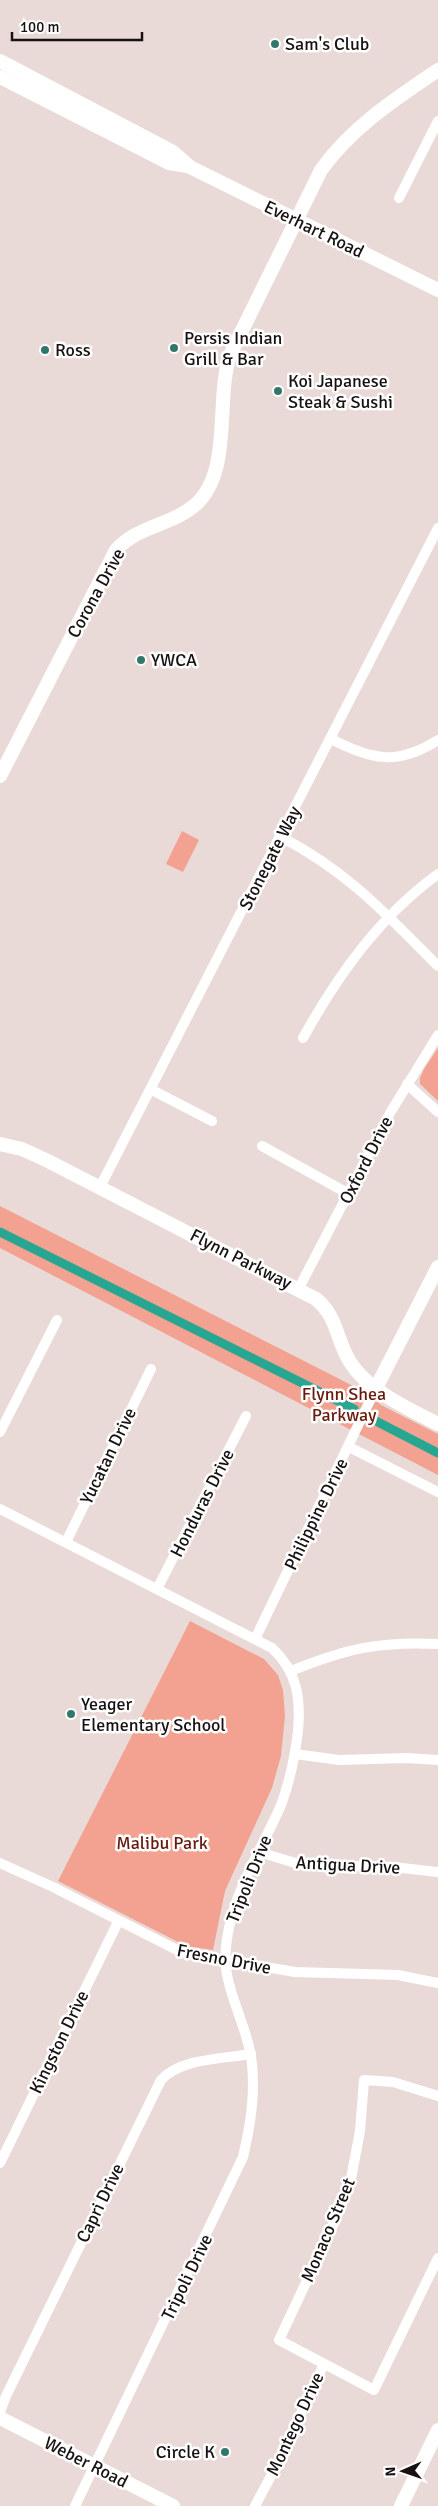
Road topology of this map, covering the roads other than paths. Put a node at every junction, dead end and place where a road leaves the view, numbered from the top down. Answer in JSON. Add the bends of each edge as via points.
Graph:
{"nodes":[{"id":1,"x":0,"y":61,"type":"edge"},
{"id":2,"x":438,"y":70,"type":"edge"},
{"id":3,"x":0,"y":76,"type":"edge"},
{"id":4,"x":438,"y":121,"type":"edge"},
{"id":5,"x":190,"y":167,"type":"junction"},
{"id":6,"x":399,"y":198,"type":"dead end"},
{"id":7,"x":295,"y":220,"type":"junction"},
{"id":8,"x":438,"y":290,"type":"edge"},
{"id":9,"x":438,"y":528,"type":"edge"},
{"id":10,"x":331,"y":739,"type":"junction"},
{"id":11,"x":438,"y":740,"type":"edge"},
{"id":12,"x":0,"y":776,"type":"edge"},
{"id":13,"x":281,"y":837,"type":"junction"},
{"id":14,"x":438,"y":874,"type":"edge"},
{"id":15,"x":389,"y":917,"type":"junction"},
{"id":16,"x":438,"y":966,"type":"edge"},
{"id":17,"x":438,"y":1035,"type":"edge"},
{"id":18,"x":303,"y":1038,"type":"dead end"},
{"id":19,"x":407,"y":1084,"type":"junction"},
{"id":20,"x":152,"y":1090,"type":"junction"},
{"id":21,"x":438,"y":1112,"type":"edge"},
{"id":22,"x":212,"y":1121,"type":"dead end"},
{"id":23,"x":0,"y":1144,"type":"edge"},
{"id":24,"x":262,"y":1146,"type":"dead end"},
{"id":25,"x":100,"y":1187,"type":"junction"},
{"id":26,"x":349,"y":1194,"type":"junction"},
{"id":27,"x":438,"y":1267,"type":"edge"},
{"id":28,"x":299,"y":1288,"type":"junction"},
{"id":29,"x":57,"y":1320,"type":"dead end"},
{"id":30,"x":151,"y":1369,"type":"dead end"},
{"id":31,"x":376,"y":1388,"type":"junction"},
{"id":32,"x":246,"y":1416,"type":"dead end"},
{"id":33,"x":438,"y":1424,"type":"edge"},
{"id":34,"x":0,"y":1432,"type":"edge"},
{"id":35,"x":349,"y":1447,"type":"junction"},
{"id":36,"x":438,"y":1492,"type":"edge"},
{"id":37,"x":0,"y":1509,"type":"edge"},
{"id":38,"x":66,"y":1542,"type":"junction"},
{"id":39,"x":157,"y":1589,"type":"junction"},
{"id":40,"x":255,"y":1639,"type":"junction"},
{"id":41,"x":438,"y":1644,"type":"edge"},
{"id":42,"x":291,"y":1671,"type":"junction"},
{"id":43,"x":295,"y":1754,"type":"junction"},
{"id":44,"x":438,"y":1760,"type":"edge"},
{"id":45,"x":259,"y":1852,"type":"junction"},
{"id":46,"x":0,"y":1863,"type":"edge"},
{"id":47,"x":438,"y":1872,"type":"edge"},
{"id":48,"x":118,"y":1922,"type":"junction"},
{"id":49,"x":226,"y":1962,"type":"junction"},
{"id":50,"x":438,"y":1982,"type":"edge"},
{"id":51,"x":251,"y":2054,"type":"junction"},
{"id":52,"x":438,"y":2096,"type":"edge"},
{"id":53,"x":0,"y":2163,"type":"edge"},
{"id":54,"x":438,"y":2258,"type":"edge"},
{"id":55,"x":324,"y":2364,"type":"junction"},
{"id":56,"x":0,"y":2412,"type":"edge"},
{"id":57,"x":0,"y":2418,"type":"edge"},
{"id":58,"x":438,"y":2430,"type":"edge"},
{"id":59,"x":95,"y":2466,"type":"junction"},
{"id":60,"x":75,"y":2506,"type":"edge"},
{"id":61,"x":173,"y":2506,"type":"edge"},
{"id":62,"x":255,"y":2506,"type":"edge"},
{"id":63,"x":401,"y":2506,"type":"edge"}],
"edges":[{"from":1,"to":5,"type":"street","name":"Everhart Road","via":[[172,152]]},
{"from":2,"to":7,"type":"street","name":"Corona Drive","via":[[363,123],[338,147],[321,170]]},
{"from":3,"to":5,"type":"street","name":"Everhart Road","via":[[169,163]]},
{"from":4,"to":6,"type":"street"},
{"from":5,"to":7,"type":"street","name":"Everhart Road"},
{"from":7,"to":8,"type":"street","name":"Everhart Road"},
{"from":7,"to":12,"type":"street","name":"Corona Drive","via":[[225,368],[219,455],[214,476],[196,504],[133,535],[116,550]]},
{"from":9,"to":10,"type":"street","name":"Stonegate Way"},
{"from":10,"to":11,"type":"street","via":[[369,756],[385,758],[404,756]]},
{"from":10,"to":13,"type":"street","name":"Stonegate Way"},
{"from":13,"to":15,"type":"street","via":[[314,854],[337,871]]},
{"from":13,"to":20,"type":"street","name":"Stonegate Way"},
{"from":14,"to":15,"type":"street"},
{"from":15,"to":16,"type":"street"},
{"from":15,"to":18,"type":"street","via":[[345,968]]},
{"from":17,"to":19,"type":"street","name":"Oxford Drive"},
{"from":19,"to":21,"type":"street"},
{"from":19,"to":26,"type":"street","name":"Oxford Drive"},
{"from":20,"to":22,"type":"street"},
{"from":20,"to":25,"type":"street","name":"Stonegate Way"},
{"from":23,"to":25,"type":"street","name":"Flynn Parkway","via":[[22,1149]]},
{"from":24,"to":26,"type":"street"},
{"from":25,"to":28,"type":"street","name":"Flynn Parkway"},
{"from":26,"to":28,"type":"street","name":"Oxford Drive"},
{"from":27,"to":31,"type":"street"},
{"from":28,"to":31,"type":"street","name":"Flynn Parkway","via":[[326,1307],[351,1364]]},
{"from":29,"to":34,"type":"street"},
{"from":30,"to":38,"type":"street","name":"Yucatan Drive"},
{"from":31,"to":33,"type":"street","name":"Flynn Parkway","via":[[386,1397]]},
{"from":31,"to":35,"type":"street","name":"Philippine Drive"},
{"from":32,"to":39,"type":"street","name":"Honduras Drive"},
{"from":35,"to":36,"type":"street"},
{"from":35,"to":40,"type":"street","name":"Philippine Drive"},
{"from":37,"to":38,"type":"street","name":"Tripoli Drive"},
{"from":38,"to":39,"type":"street","name":"Tripoli Drive"},
{"from":39,"to":40,"type":"street","name":"Tripoli Drive"},
{"from":40,"to":42,"type":"street","name":"Tripoli Drive","via":[[272,1648]]},
{"from":41,"to":42,"type":"street","via":[[370,1646],[326,1657]]},
{"from":42,"to":43,"type":"street","name":"Tripoli Drive","via":[[299,1698]]},
{"from":43,"to":44,"type":"street","via":[[339,1760]]},
{"from":43,"to":45,"type":"street","name":"Tripoli Drive","via":[[281,1804]]},
{"from":45,"to":47,"type":"street","name":"Antigua Drive","via":[[302,1865],[393,1867]]},
{"from":45,"to":49,"type":"street","name":"Tripoli Drive","via":[[233,1911]]},
{"from":46,"to":48,"type":"street","name":"Fresno Drive"},
{"from":48,"to":49,"type":"street","name":"Fresno Drive","via":[[183,1953]]},
{"from":48,"to":53,"type":"street","name":"Kingston Drive"},
{"from":49,"to":50,"type":"street","name":"Fresno Drive","via":[[295,1972],[398,1975]]},
{"from":49,"to":51,"type":"street","name":"Tripoli Drive","via":[[228,1979]]},
{"from":51,"to":56,"type":"street","name":"Capri Drive","via":[[186,2065],[168,2073],[162,2080]]},
{"from":51,"to":59,"type":"street","name":"Tripoli Drive","via":[[252,2113],[243,2157]]},
{"from":52,"to":55,"type":"street","name":"Monaco Street","via":[[393,2082],[364,2080],[360,2131],[350,2184],[279,2340]]},
{"from":54,"to":55,"type":"street","name":"Montego Drive","via":[[374,2390]]},
{"from":55,"to":62,"type":"street","name":"Montego Drive"},
{"from":57,"to":59,"type":"street","name":"Weber Road"},
{"from":58,"to":63,"type":"street"},
{"from":59,"to":60,"type":"street","name":"Tripoli Drive"},
{"from":59,"to":61,"type":"street","name":"Weber Road"}]}
